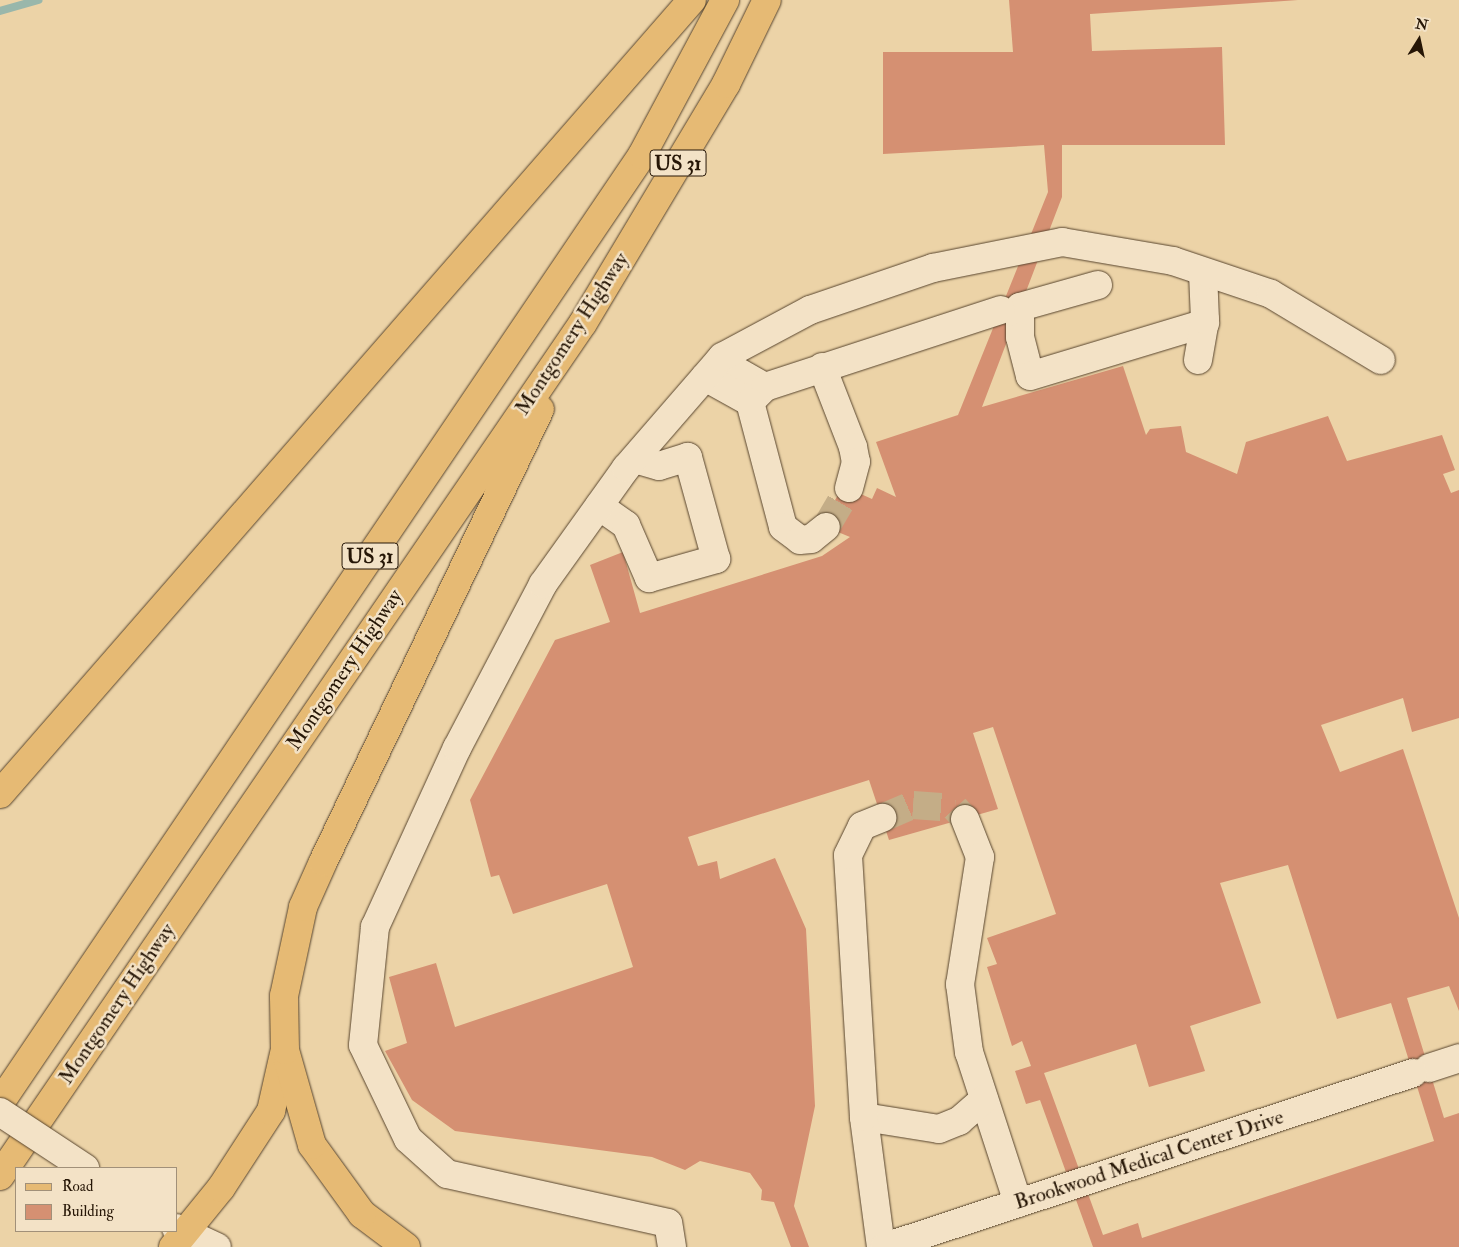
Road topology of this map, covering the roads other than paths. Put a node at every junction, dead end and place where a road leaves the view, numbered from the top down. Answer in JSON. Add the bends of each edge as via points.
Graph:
{"nodes":[{"id":1,"x":692,"y":0,"type":"edge"},
{"id":2,"x":725,"y":0,"type":"edge"},
{"id":3,"x":767,"y":0,"type":"edge"},
{"id":4,"x":1203,"y":272,"type":"junction"},
{"id":5,"x":1098,"y":285,"type":"dead end"},
{"id":6,"x":1001,"y":310,"type":"dead end"},
{"id":7,"x":583,"y":322,"type":"junction"},
{"id":8,"x":1205,"y":323,"type":"junction"},
{"id":9,"x":1198,"y":360,"type":"dead end"},
{"id":10,"x":1381,"y":360,"type":"dead end"},
{"id":11,"x":822,"y":367,"type":"junction"},
{"id":12,"x":712,"y":369,"type":"junction"},
{"id":13,"x":758,"y":394,"type":"junction"},
{"id":14,"x":635,"y":459,"type":"junction"},
{"id":15,"x":849,"y":488,"type":"tunnel mouth"},
{"id":16,"x":599,"y":506,"type":"junction"},
{"id":17,"x":826,"y":527,"type":"tunnel mouth"},
{"id":18,"x":0,"y":794,"type":"edge"},
{"id":19,"x":882,"y":818,"type":"tunnel mouth"},
{"id":20,"x":965,"y":819,"type":"tunnel mouth"},
{"id":21,"x":285,"y":1050,"type":"junction"},
{"id":22,"x":1459,"y":1058,"type":"edge"},
{"id":23,"x":984,"y":1099,"type":"junction"},
{"id":24,"x":0,"y":1103,"type":"edge"},
{"id":25,"x":0,"y":1112,"type":"edge"},
{"id":26,"x":864,"y":1117,"type":"junction"},
{"id":27,"x":82,"y":1167,"type":"edge"},
{"id":28,"x":0,"y":1176,"type":"edge"},
{"id":29,"x":1018,"y":1203,"type":"junction"},
{"id":30,"x":178,"y":1236,"type":"edge"},
{"id":31,"x":217,"y":1247,"type":"edge"},
{"id":32,"x":406,"y":1247,"type":"edge"},
{"id":33,"x":672,"y":1247,"type":"edge"},
{"id":34,"x":881,"y":1247,"type":"edge"},
{"id":35,"x":885,"y":1247,"type":"edge"}],
"edges":[{"from":1,"to":18,"type":"main road"},
{"from":2,"to":24,"type":"main road","name":"Montgomery Highway","number":"US 31","via":[[642,155]]},
{"from":3,"to":7,"type":"main road","name":"Montgomery Highway","number":"US 31","via":[[726,84]]},
{"from":4,"to":8,"type":"street"},
{"from":4,"to":10,"type":"street","via":[[1271,294]]},
{"from":4,"to":12,"type":"street","via":[[1173,261],[1062,242],[924,271],[810,310]]},
{"from":5,"to":8,"type":"street","via":[[1020,307],[1020,337],[1030,376]]},
{"from":6,"to":11,"type":"street"},
{"from":7,"to":21,"type":"main road","via":[[303,907],[284,996]]},
{"from":7,"to":28,"type":"main road","name":"Montgomery Highway","number":"US 31"},
{"from":8,"to":9,"type":"street"},
{"from":11,"to":13,"type":"street"},
{"from":11,"to":15,"type":"street","via":[[854,447],[856,462]]},
{"from":12,"to":13,"type":"street"},
{"from":12,"to":14,"type":"street"},
{"from":13,"to":17,"type":"street","via":[[783,527],[800,540],[811,539]]},
{"from":14,"to":16,"type":"street"},
{"from":14,"to":16,"type":"street","via":[[659,466],[688,457],[716,559],[648,578],[626,525]]},
{"from":16,"to":33,"type":"street","via":[[539,592],[457,748],[375,927],[363,1045],[408,1139],[447,1174],[668,1223]]},
{"from":19,"to":26,"type":"street","via":[[862,826],[848,855]]},
{"from":20,"to":23,"type":"street","via":[[980,858],[960,984],[969,1052]]},
{"from":21,"to":30,"type":"main road","via":[[271,1112],[221,1188]]},
{"from":21,"to":32,"type":"main road","via":[[312,1145],[362,1214]]},
{"from":22,"to":29,"type":"street","name":"Brookwood Medical Center Drive"},
{"from":23,"to":26,"type":"street","via":[[960,1121],[939,1129]]},
{"from":23,"to":29,"type":"street"},
{"from":25,"to":27,"type":"street","bridge":true},
{"from":26,"to":34,"type":"street"},
{"from":29,"to":35,"type":"street","name":"Brookwood Medical Center Drive"},
{"from":30,"to":31,"type":"street"}]}
